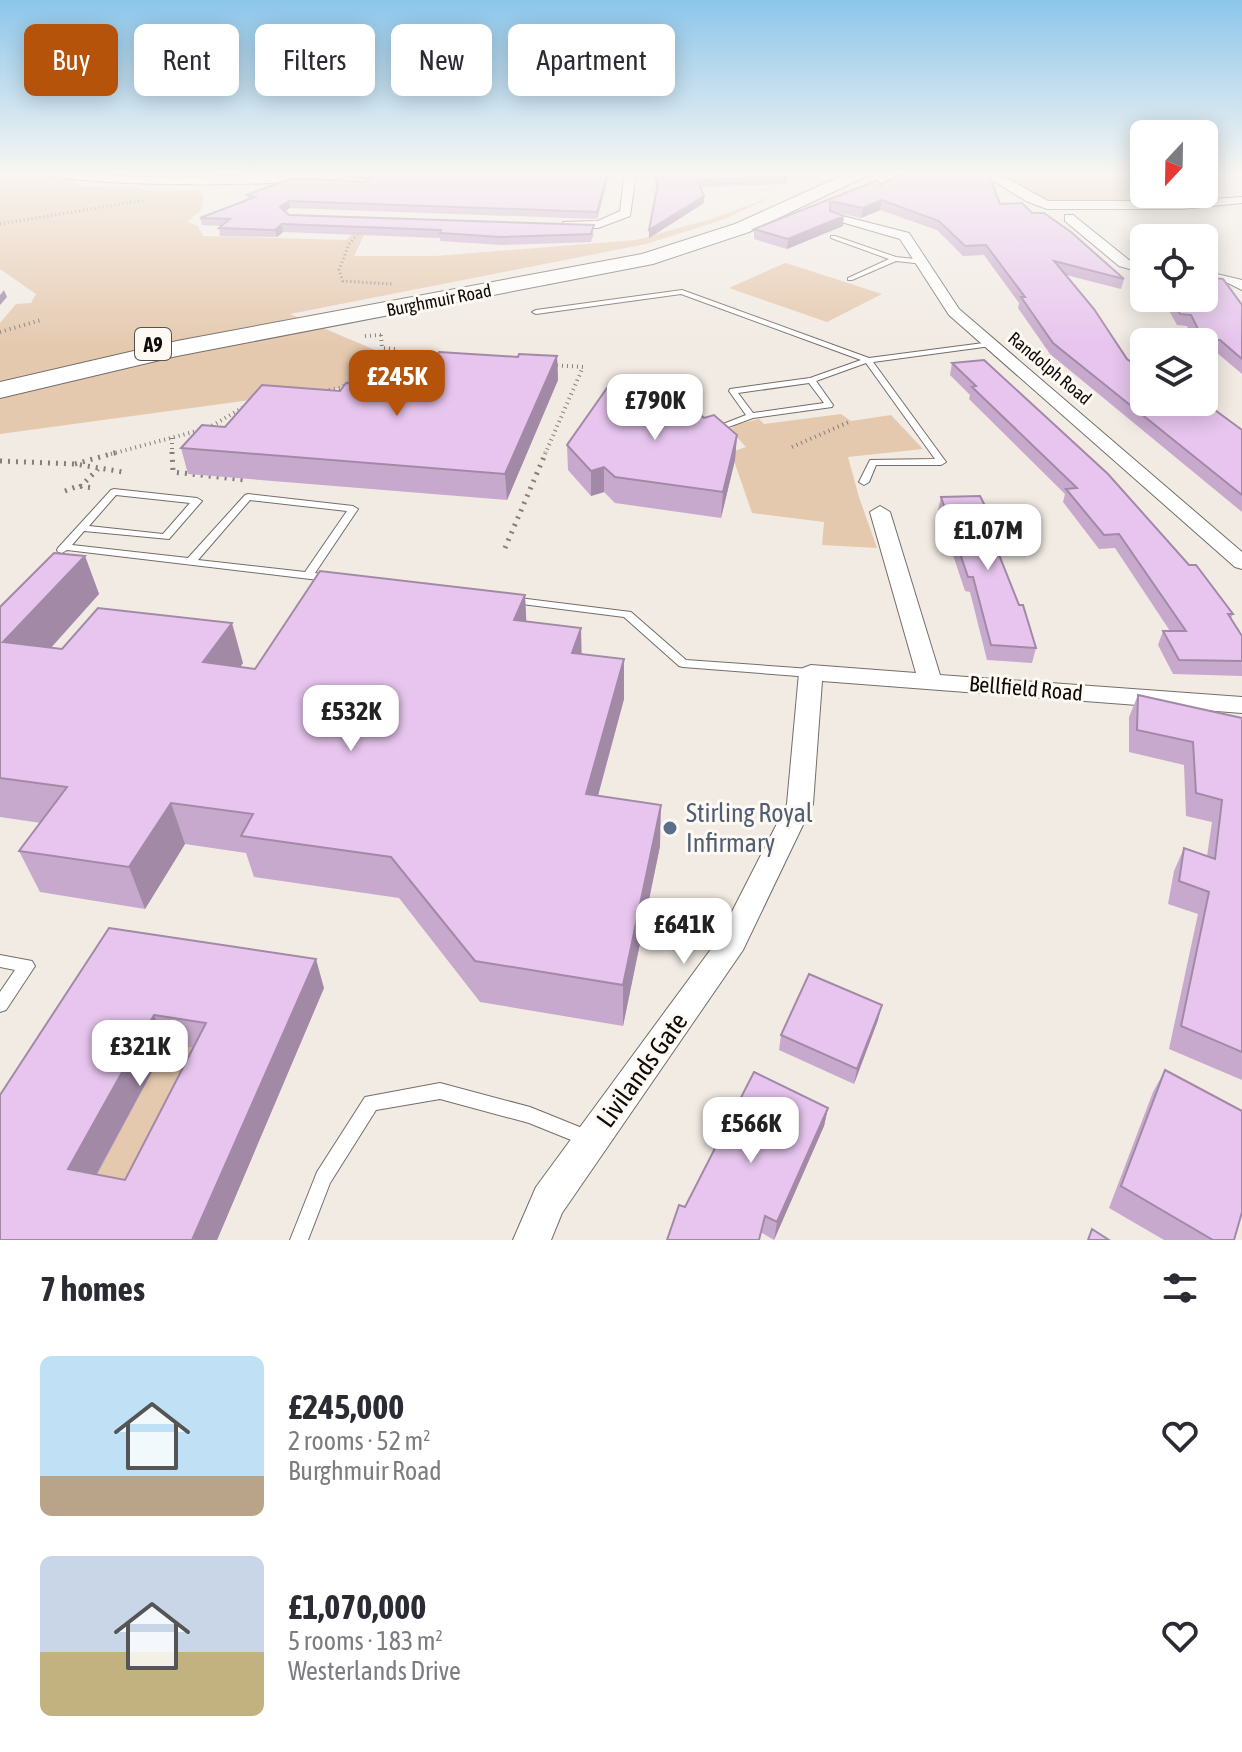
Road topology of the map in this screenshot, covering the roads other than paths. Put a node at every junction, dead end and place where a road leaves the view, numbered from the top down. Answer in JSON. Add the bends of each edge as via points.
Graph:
{"nodes":[{"id":1,"x":703,"y":230,"type":"edge"},
{"id":2,"x":736,"y":230,"type":"edge"},
{"id":3,"x":884,"y":230,"type":"edge"},
{"id":4,"x":1084,"y":230,"type":"edge"},
{"id":5,"x":833,"y":237,"type":"edge"},
{"id":6,"x":895,"y":259,"type":"junction"},
{"id":7,"x":924,"y":262,"type":"junction"},
{"id":8,"x":1130,"y":265,"type":"edge"},
{"id":9,"x":1218,"y":278,"type":"edge"},
{"id":10,"x":850,"y":279,"type":"dead end"},
{"id":11,"x":1242,"y":286,"type":"edge"},
{"id":12,"x":536,"y":312,"type":"dead end"},
{"id":13,"x":991,"y":344,"type":"junction"},
{"id":14,"x":868,"y":360,"type":"junction"},
{"id":15,"x":0,"y":379,"type":"edge"},
{"id":16,"x":811,"y":380,"type":"junction"},
{"id":17,"x":0,"y":390,"type":"edge"},
{"id":18,"x":751,"y":416,"type":"junction"},
{"id":19,"x":723,"y":438,"type":"edge"},
{"id":20,"x":864,"y":482,"type":"dead end"},
{"id":21,"x":880,"y":512,"type":"dead end"},
{"id":22,"x":83,"y":528,"type":"junction"},
{"id":23,"x":66,"y":547,"type":"junction"},
{"id":24,"x":55,"y":558,"type":"edge"},
{"id":25,"x":191,"y":561,"type":"junction"},
{"id":26,"x":1242,"y":563,"type":"edge"},
{"id":27,"x":308,"y":576,"type":"junction"},
{"id":28,"x":334,"y":579,"type":"edge"},
{"id":29,"x":500,"y":599,"type":"edge"},
{"id":30,"x":811,"y":673,"type":"junction"},
{"id":31,"x":930,"y":680,"type":"junction"},
{"id":32,"x":1242,"y":705,"type":"edge"},
{"id":33,"x":0,"y":961,"type":"edge"},
{"id":34,"x":0,"y":1005,"type":"edge"},
{"id":35,"x":592,"y":1140,"type":"junction"},
{"id":36,"x":299,"y":1240,"type":"edge"},
{"id":37,"x":532,"y":1240,"type":"edge"}],
"edges":[{"from":1,"to":15,"type":"main road","name":"Burghmuir Road","number":"A9","via":[[546,270]]},
{"from":2,"to":17,"type":"main road","name":"Burghmuir Road","number":"A9","via":[[671,252],[540,281],[137,357]]},
{"from":3,"to":7,"type":"street","name":"Randolph Road","via":[[905,236]]},
{"from":4,"to":8,"type":"street"},
{"from":5,"to":6,"type":"lane"},
{"from":6,"to":7,"type":"lane"},
{"from":6,"to":10,"type":"lane"},
{"from":7,"to":13,"type":"street","name":"Randolph Road","via":[[954,312]]},
{"from":9,"to":11,"type":"street"},
{"from":12,"to":14,"type":"lane","via":[[682,292]]},
{"from":13,"to":14,"type":"lane"},
{"from":13,"to":26,"type":"street","name":"Randolph Road"},
{"from":14,"to":16,"type":"lane"},
{"from":14,"to":20,"type":"lane","via":[[941,462],[873,462]]},
{"from":16,"to":18,"type":"lane","via":[[829,405]]},
{"from":16,"to":18,"type":"lane","via":[[733,391]]},
{"from":18,"to":19,"type":"lane","via":[[708,428]]},
{"from":21,"to":31,"type":"street"},
{"from":22,"to":22,"type":"lane","via":[[114,492],[197,501],[165,537]]},
{"from":22,"to":23,"type":"lane"},
{"from":23,"to":24,"type":"lane"},
{"from":23,"to":25,"type":"lane"},
{"from":25,"to":27,"type":"lane"},
{"from":25,"to":27,"type":"lane","via":[[248,497],[353,509]]},
{"from":27,"to":28,"type":"lane"},
{"from":29,"to":30,"type":"lane","via":[[627,614],[683,663]]},
{"from":30,"to":31,"type":"street","name":"Bellfield Road"},
{"from":30,"to":35,"type":"street","name":"Livilands Gate","via":[[800,804],[728,950]]},
{"from":31,"to":32,"type":"street","name":"Bellfield Road"},
{"from":33,"to":34,"type":"lane","via":[[27,966]]},
{"from":35,"to":36,"type":"lane","via":[[530,1115],[440,1091],[371,1103],[323,1178]]},
{"from":35,"to":37,"type":"street","name":"Livilands Gate","via":[[549,1200]]}]}
